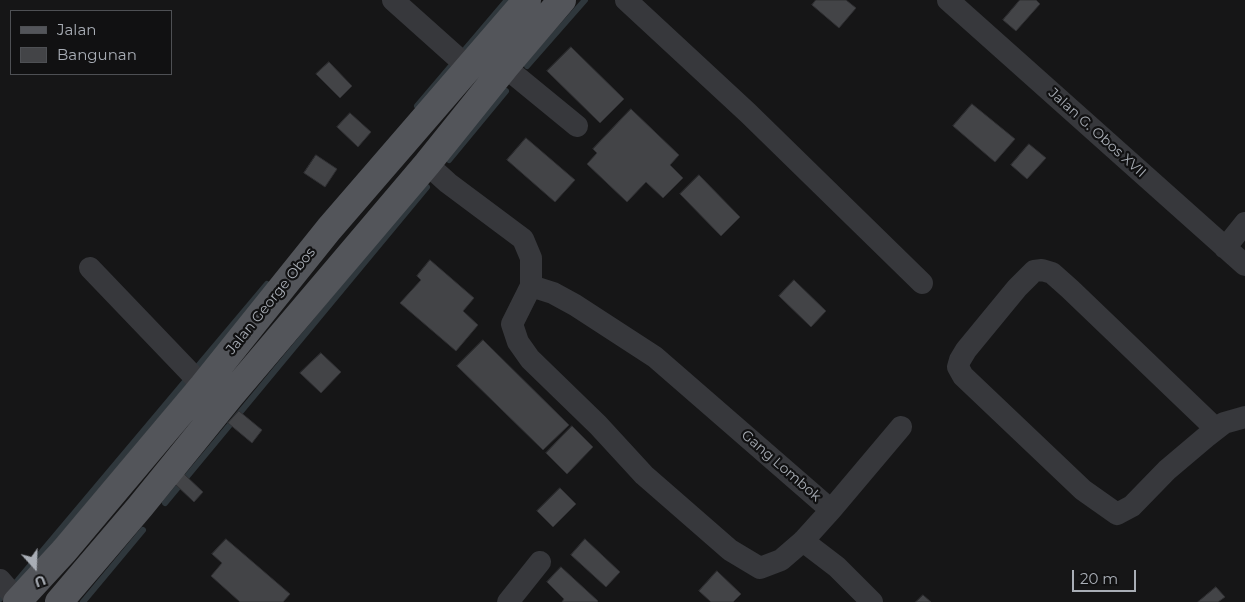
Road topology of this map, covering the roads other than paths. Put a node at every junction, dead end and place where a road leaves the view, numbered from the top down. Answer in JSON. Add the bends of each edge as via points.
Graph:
{"nodes":[{"id":1,"x":393,"y":0,"type":"edge"},
{"id":2,"x":527,"y":0,"type":"edge"},
{"id":3,"x":562,"y":0,"type":"edge"},
{"id":4,"x":626,"y":0,"type":"edge"},
{"id":5,"x":948,"y":0,"type":"edge"},
{"id":6,"x":505,"y":67,"type":"junction"},
{"id":7,"x":469,"y":68,"type":"junction"},
{"id":8,"x":577,"y":126,"type":"dead end"},
{"id":9,"x":427,"y":164,"type":"junction"},
{"id":10,"x":1245,"y":223,"type":"edge"},
{"id":11,"x":1225,"y":248,"type":"junction"},
{"id":12,"x":1245,"y":265,"type":"edge"},
{"id":13,"x":90,"y":268,"type":"dead end"},
{"id":14,"x":922,"y":283,"type":"dead end"},
{"id":15,"x":531,"y":286,"type":"junction"},
{"id":16,"x":203,"y":386,"type":"junction"},
{"id":17,"x":1245,"y":417,"type":"edge"},
{"id":18,"x":901,"y":427,"type":"dead end"},
{"id":19,"x":1216,"y":429,"type":"junction"},
{"id":20,"x":831,"y":510,"type":"junction"},
{"id":21,"x":803,"y":541,"type":"junction"},
{"id":22,"x":540,"y":562,"type":"dead end"},
{"id":23,"x":0,"y":580,"type":"edge"},
{"id":24,"x":18,"y":602,"type":"edge"},
{"id":25,"x":59,"y":602,"type":"edge"},
{"id":26,"x":508,"y":602,"type":"edge"},
{"id":27,"x":872,"y":602,"type":"edge"}],
"edges":[{"from":1,"to":7,"type":"street"},
{"from":2,"to":7,"type":"main road","name":"Jalan George Obos"},
{"from":3,"to":6,"type":"main road","name":"Jalan George Obos"},
{"from":4,"to":14,"type":"street","via":[[748,113]]},
{"from":5,"to":11,"type":"street","name":"Jalan G. Obos XVII"},
{"from":6,"to":8,"type":"street"},
{"from":6,"to":9,"type":"main road","name":"Jalan George Obos"},
{"from":7,"to":16,"type":"main road","name":"Jalan George Obos","via":[[329,229]]},
{"from":9,"to":15,"type":"street","via":[[523,239],[531,258]]},
{"from":9,"to":25,"type":"main road","name":"Jalan George Obos"},
{"from":10,"to":11,"type":"street"},
{"from":11,"to":12,"type":"street","name":"Jalan G. Obos XVII"},
{"from":13,"to":16,"type":"street"},
{"from":15,"to":20,"type":"street","name":"Gang Lombok","via":[[575,305],[655,357]]},
{"from":15,"to":21,"type":"street","name":"Gang Lombok","via":[[512,324],[518,342],[530,359],[598,424],[644,475],[730,550],[760,568],[781,560]]},
{"from":16,"to":24,"type":"main road","name":"Jalan George Obos"},
{"from":17,"to":19,"type":"street"},
{"from":18,"to":20,"type":"street"},
{"from":19,"to":19,"type":"street","via":[[1070,289],[1052,273],[1042,270],[1034,271],[1017,288],[966,350],[958,367],[963,376],[1083,490],[1117,514],[1132,506],[1167,470]]},
{"from":20,"to":21,"type":"street","name":"Gang Lombok"},
{"from":21,"to":27,"type":"street","via":[[837,567]]},
{"from":22,"to":26,"type":"street"},
{"from":23,"to":24,"type":"street"}]}
